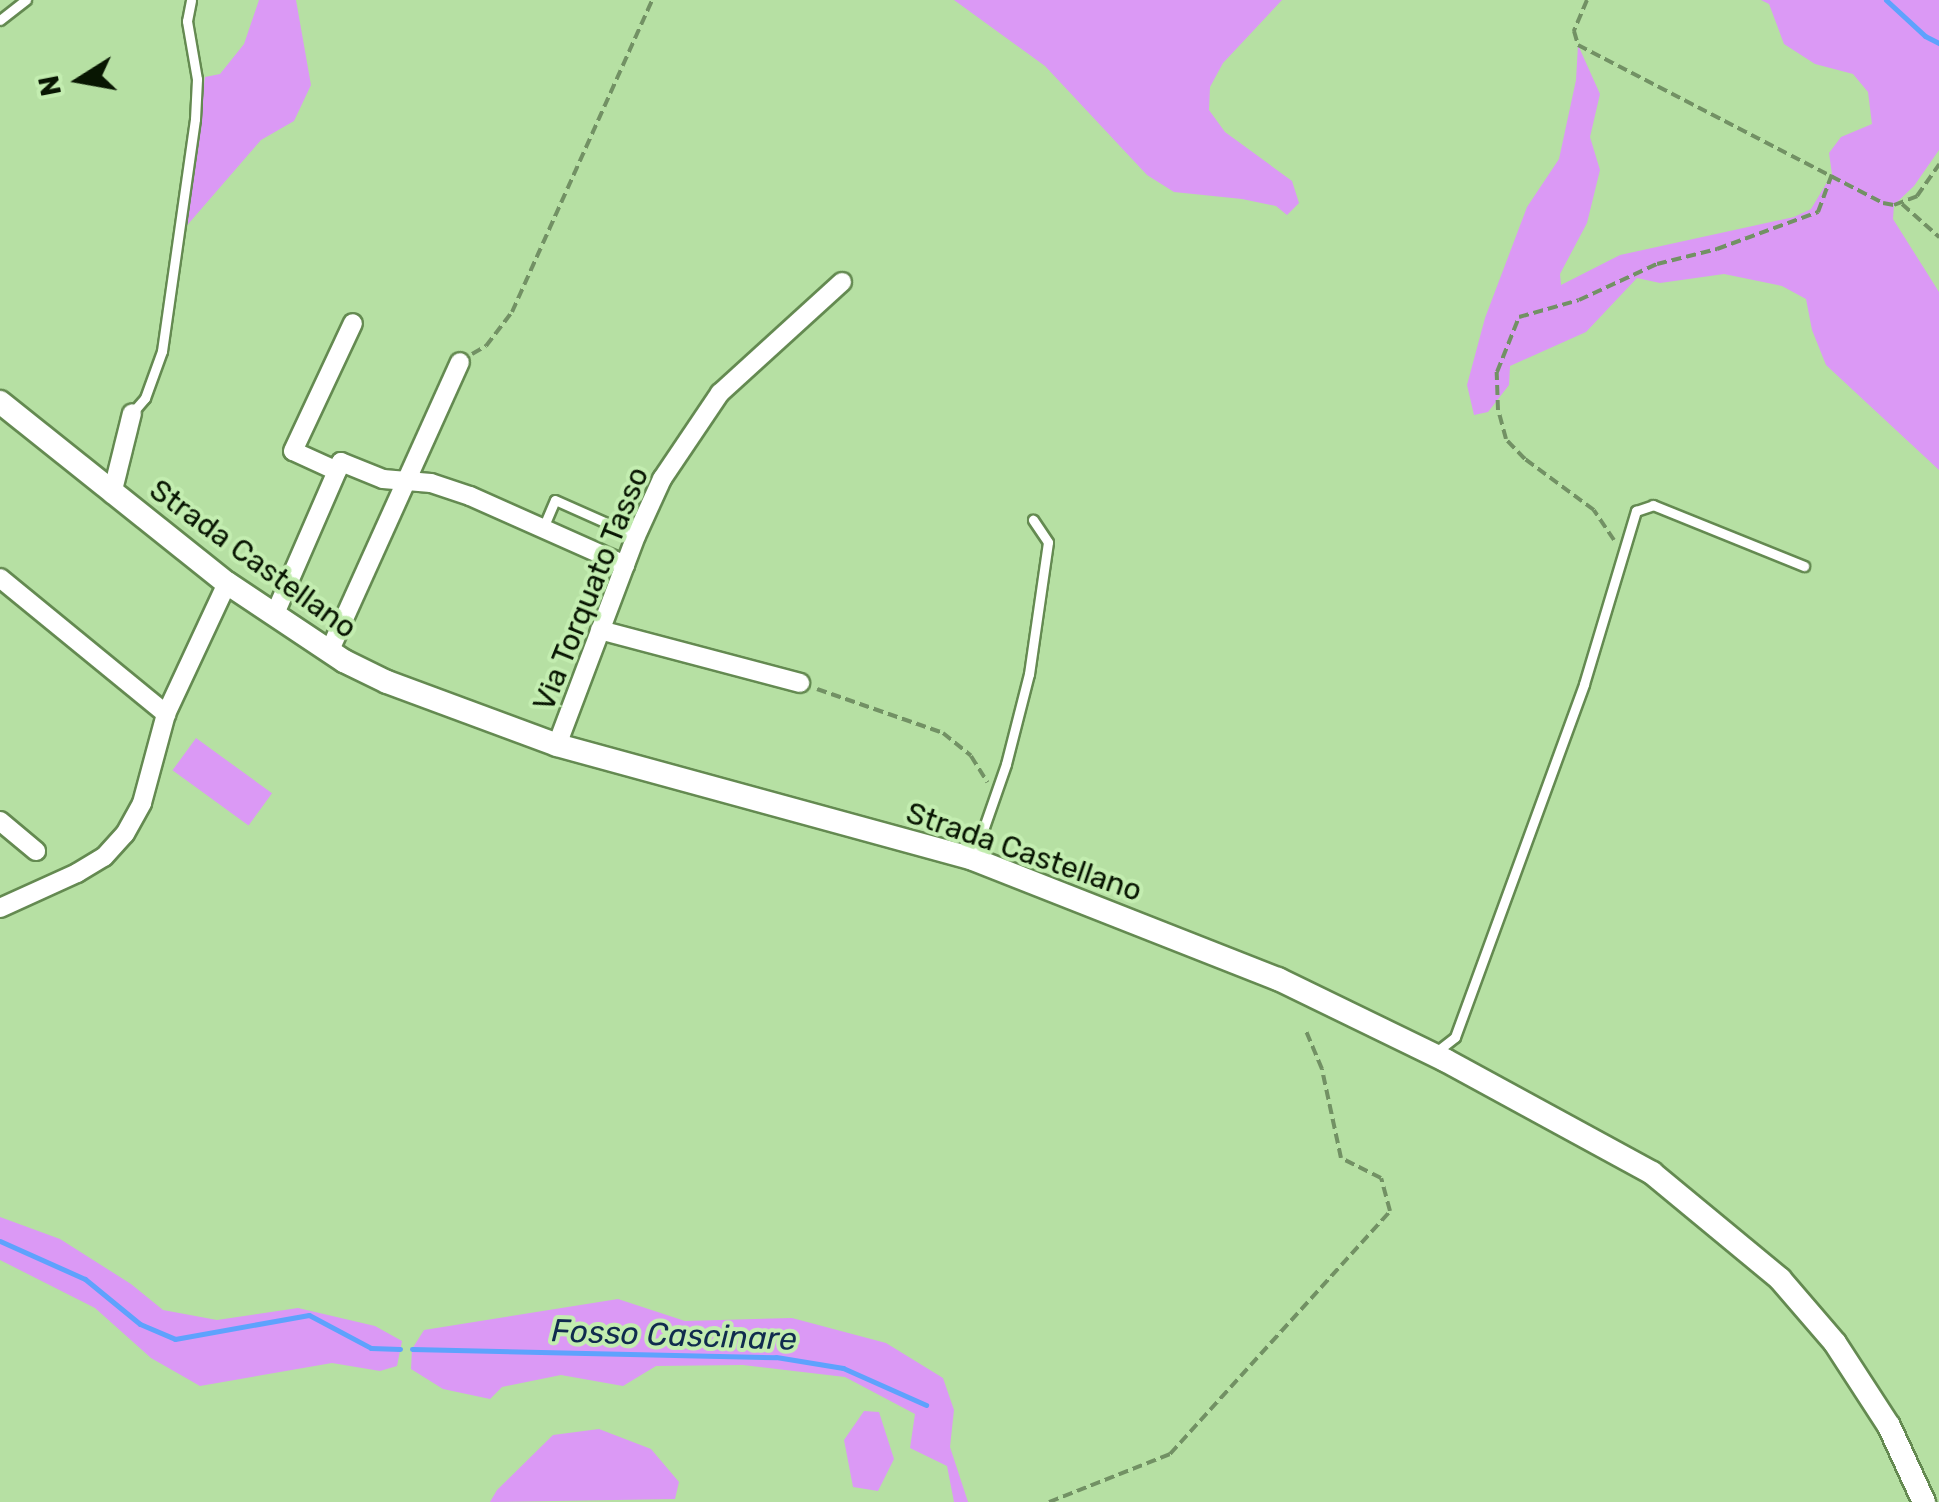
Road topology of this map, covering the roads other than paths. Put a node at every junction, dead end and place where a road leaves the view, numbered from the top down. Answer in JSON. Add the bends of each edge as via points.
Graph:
{"nodes":[{"id":1,"x":26,"y":0,"type":"edge"},
{"id":2,"x":191,"y":0,"type":"edge"},
{"id":3,"x":0,"y":20,"type":"edge"},
{"id":4,"x":842,"y":282,"type":"dead end"},
{"id":5,"x":353,"y":322,"type":"dead end"},
{"id":6,"x":460,"y":362,"type":"road end"},
{"id":7,"x":0,"y":402,"type":"edge"},
{"id":8,"x":132,"y":413,"type":"joint"},
{"id":9,"x":337,"y":471,"type":"junction"},
{"id":10,"x":406,"y":481,"type":"junction"},
{"id":11,"x":112,"y":494,"type":"junction"},
{"id":12,"x":1033,"y":520,"type":"dead end"},
{"id":13,"x":543,"y":528,"type":"junction"},
{"id":14,"x":636,"y":536,"type":"junction"},
{"id":15,"x":625,"y":564,"type":"junction"},
{"id":16,"x":1804,"y":566,"type":"dead end"},
{"id":17,"x":0,"y":578,"type":"edge"},
{"id":18,"x":228,"y":583,"type":"junction"},
{"id":19,"x":274,"y":616,"type":"junction"},
{"id":20,"x":600,"y":630,"type":"junction"},
{"id":21,"x":328,"y":652,"type":"junction"},
{"id":22,"x":800,"y":683,"type":"road end"},
{"id":23,"x":166,"y":714,"type":"junction"},
{"id":24,"x":556,"y":746,"type":"junction"},
{"id":25,"x":0,"y":821,"type":"edge"},
{"id":26,"x":36,"y":851,"type":"dead end"},
{"id":27,"x":973,"y":859,"type":"junction"},
{"id":28,"x":0,"y":908,"type":"edge"},
{"id":29,"x":1433,"y":1054,"type":"junction"},
{"id":30,"x":1924,"y":1502,"type":"edge"}],
"edges":[{"from":1,"to":3,"type":"lane"},
{"from":2,"to":8,"type":"lane","via":[[186,22],[197,79],[194,118],[165,332],[145,398]]},
{"from":4,"to":14,"type":"street","name":"Via Torquato Tasso","via":[[720,393],[662,479]]},
{"from":5,"to":9,"type":"street","via":[[293,451]]},
{"from":6,"to":10,"type":"street"},
{"from":7,"to":11,"type":"street","name":"Strada Castellano"},
{"from":8,"to":11,"type":"street"},
{"from":9,"to":10,"type":"street","via":[[341,462]]},
{"from":9,"to":19,"type":"street"},
{"from":10,"to":13,"type":"street","via":[[431,482]]},
{"from":10,"to":21,"type":"street"},
{"from":11,"to":18,"type":"street","name":"Strada Castellano"},
{"from":12,"to":27,"type":"lane","via":[[1048,542],[1028,674]]},
{"from":13,"to":14,"type":"lane","via":[[555,500]]},
{"from":13,"to":15,"type":"street"},
{"from":14,"to":15,"type":"street","name":"Via Torquato Tasso"},
{"from":15,"to":20,"type":"street","name":"Via Torquato Tasso"},
{"from":16,"to":29,"type":"lane","via":[[1653,505],[1636,511],[1584,684],[1454,1037]]},
{"from":17,"to":23,"type":"street"},
{"from":18,"to":19,"type":"street","name":"Strada Castellano"},
{"from":18,"to":23,"type":"street"},
{"from":19,"to":21,"type":"street","name":"Strada Castellano"},
{"from":20,"to":22,"type":"street"},
{"from":20,"to":24,"type":"street","name":"Via Torquato Tasso"},
{"from":21,"to":24,"type":"street","name":"Strada Castellano","via":[[387,682]]},
{"from":23,"to":28,"type":"street","via":[[142,802],[125,834],[90,865]]},
{"from":24,"to":27,"type":"street","name":"Strada Castellano"},
{"from":25,"to":26,"type":"street"},
{"from":27,"to":29,"type":"street","name":"Strada Castellano","via":[[1256,969]]},
{"from":29,"to":30,"type":"street","name":"Strada Castellano","via":[[1652,1174],[1780,1279],[1835,1344],[1878,1410]]}]}
